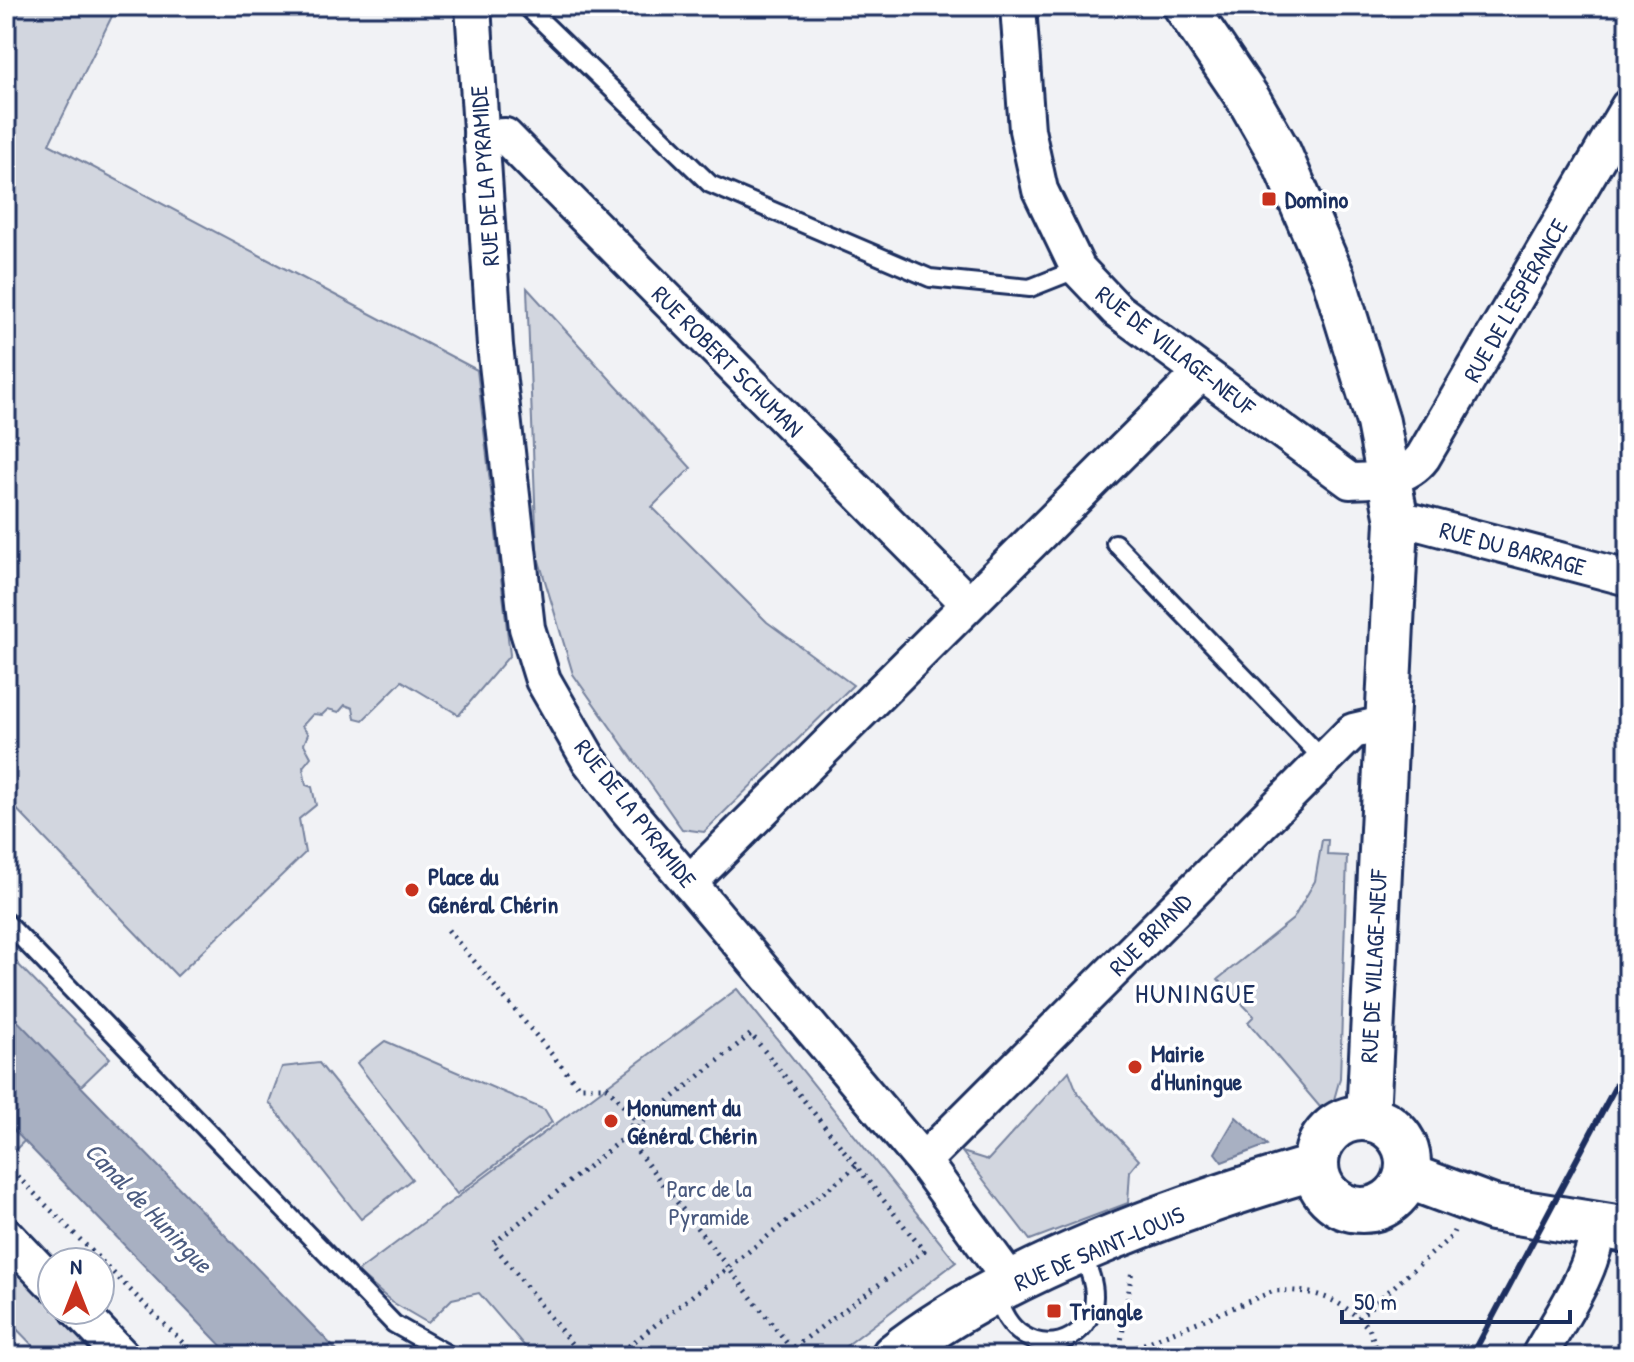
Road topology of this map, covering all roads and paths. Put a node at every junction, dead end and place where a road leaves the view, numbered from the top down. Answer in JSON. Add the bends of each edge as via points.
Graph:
{"nodes":[{"id":1,"x":19,"y":6,"type":"edge"},
{"id":2,"x":473,"y":6,"type":"edge"},
{"id":3,"x":526,"y":6,"type":"edge"},
{"id":4,"x":1018,"y":6,"type":"edge"},
{"id":5,"x":1185,"y":6,"type":"edge"},
{"id":6,"x":6,"y":11,"type":"edge"},
{"id":7,"x":1628,"y":107,"type":"edge"},
{"id":8,"x":481,"y":137,"type":"junction"},
{"id":9,"x":1078,"y":269,"type":"junction"},
{"id":10,"x":1201,"y":373,"type":"junction"},
{"id":11,"x":1389,"y":479,"type":"junction"},
{"id":12,"x":1397,"y":521,"type":"junction"},
{"id":13,"x":1115,"y":543,"type":"dead end"},
{"id":14,"x":1628,"y":578,"type":"edge"},
{"id":15,"x":968,"y":603,"type":"junction"},
{"id":16,"x":1387,"y":723,"type":"junction"},
{"id":17,"x":1324,"y":760,"type":"junction"},
{"id":18,"x":689,"y":883,"type":"junction"},
{"id":19,"x":6,"y":922,"type":"edge"},
{"id":20,"x":448,"y":930,"type":"dead end"},
{"id":21,"x":1368,"y":1118,"type":"junction"},
{"id":22,"x":627,"y":1138,"type":"junction"},
{"id":23,"x":923,"y":1161,"type":"junction"},
{"id":24,"x":6,"y":1165,"type":"edge"},
{"id":25,"x":857,"y":1166,"type":"junction"},
{"id":26,"x":1316,"y":1167,"type":"junction"},
{"id":27,"x":1407,"y":1176,"type":"junction"},
{"id":28,"x":1464,"y":1199,"type":"junction"},
{"id":29,"x":1613,"y":1228,"type":"edge"},
{"id":30,"x":1129,"y":1233,"type":"junction"},
{"id":31,"x":6,"y":1235,"type":"edge"},
{"id":32,"x":1082,"y":1253,"type":"junction"},
{"id":33,"x":36,"y":1266,"type":"edge"},
{"id":34,"x":727,"y":1266,"type":"junction"},
{"id":35,"x":1003,"y":1288,"type":"junction"},
{"id":36,"x":1358,"y":1318,"type":"junction"},
{"id":37,"x":93,"y":1326,"type":"edge"},
{"id":38,"x":791,"y":1349,"type":"junction"},
{"id":39,"x":1117,"y":1355,"type":"edge"},
{"id":40,"x":122,"y":1356,"type":"edge"},
{"id":41,"x":196,"y":1356,"type":"edge"},
{"id":42,"x":451,"y":1356,"type":"edge"},
{"id":43,"x":581,"y":1356,"type":"edge"},
{"id":44,"x":616,"y":1356,"type":"edge"},
{"id":45,"x":782,"y":1356,"type":"edge"},
{"id":46,"x":797,"y":1356,"type":"edge"},
{"id":47,"x":894,"y":1356,"type":"edge"},
{"id":48,"x":1379,"y":1356,"type":"edge"},
{"id":49,"x":1539,"y":1356,"type":"edge"}],
"edges":[{"from":1,"to":6,"type":"path"},
{"from":2,"to":8,"type":"street","name":"RUE DE LA PYRAMIDE"},
{"from":3,"to":9,"type":"lane","via":[[710,184],[930,278],[1030,288]]},
{"from":4,"to":9,"type":"street","name":"RUE DE VILLAGE-NEUF","via":[[1027,130],[1040,190]]},
{"from":5,"to":11,"type":"street","name":"RUE DE VILLAGE-NEUF","via":[[1249,100],[1301,198],[1334,279],[1378,422]]},
{"from":7,"to":11,"type":"street","name":"RUE DE L'ESPÉRANCE","via":[[1423,457],[1416,467]]},
{"from":8,"to":15,"type":"street","name":"RUE ROBERT SCHUMAN","via":[[505,136]]},
{"from":8,"to":18,"type":"street","name":"RUE DE LA PYRAMIDE","via":[[495,346],[527,628],[543,680],[589,760]]},
{"from":9,"to":10,"type":"street","name":"RUE DE VILLAGE-NEUF","via":[[1117,310]]},
{"from":10,"to":11,"type":"street","name":"RUE DE VILLAGE-NEUF","via":[[1350,481]]},
{"from":10,"to":15,"type":"street"},
{"from":11,"to":12,"type":"street","name":"RUE DE VILLAGE-NEUF"},
{"from":12,"to":14,"type":"street","name":"RUE DU BARRAGE"},
{"from":12,"to":16,"type":"street","name":"RUE DE VILLAGE-NEUF"},
{"from":13,"to":17,"type":"lane"},
{"from":15,"to":18,"type":"street"},
{"from":16,"to":17,"type":"street","name":"RUE BRIAND","via":[[1353,731]]},
{"from":16,"to":21,"type":"street","name":"RUE DE VILLAGE-NEUF"},
{"from":17,"to":23,"type":"street","name":"RUE BRIAND"},
{"from":18,"to":23,"type":"street","name":"RUE DE LA PYRAMIDE"},
{"from":19,"to":42,"type":"lane","via":[[394,1324]]},
{"from":20,"to":22,"type":"path","via":[[579,1087],[607,1087],[634,1118]]},
{"from":21,"to":26,"type":"main road","via":[[1349,1119],[1332,1128],[1319,1148]]},
{"from":21,"to":27,"type":"main road","via":[[1401,1138],[1408,1156]]},
{"from":22,"to":25,"type":"path","via":[[751,1034]]},
{"from":22,"to":34,"type":"path"},
{"from":22,"to":43,"type":"path","via":[[493,1244]]},
{"from":23,"to":35,"type":"street","name":"RUE DE LA PYRAMIDE"},
{"from":24,"to":41,"type":"path"},
{"from":25,"to":34,"type":"path"},
{"from":25,"to":38,"type":"path","via":[[924,1251]]},
{"from":26,"to":27,"type":"main road","via":[[1326,1193],[1355,1210],[1388,1203]]},
{"from":26,"to":30,"type":"main road","name":"RUE DE SAINT-LOUIS","via":[[1243,1188]]},
{"from":27,"to":28,"type":"main road"},
{"from":28,"to":29,"type":"main road"},
{"from":28,"to":36,"type":"path","via":[[1452,1236]]},
{"from":29,"to":49,"type":"street","via":[[1596,1248]]},
{"from":30,"to":32,"type":"main road","name":"RUE DE SAINT-LOUIS"},
{"from":30,"to":39,"type":"path","via":[[1133,1262]]},
{"from":31,"to":33,"type":"street"},
{"from":32,"to":35,"type":"main road","name":"RUE DE SAINT-LOUIS"},
{"from":32,"to":35,"type":"lane","via":[[1094,1303],[1073,1337],[1059,1343],[1030,1339],[1008,1320]]},
{"from":34,"to":38,"type":"path"},
{"from":34,"to":44,"type":"path"},
{"from":35,"to":47,"type":"main road","name":"RUE DE SAINT-LOUIS"},
{"from":36,"to":39,"type":"path","via":[[1327,1297],[1301,1289],[1274,1291]]},
{"from":36,"to":48,"type":"path","via":[[1369,1328]]},
{"from":37,"to":40,"type":"street"},
{"from":38,"to":45,"type":"path"},
{"from":38,"to":46,"type":"path"}]}
